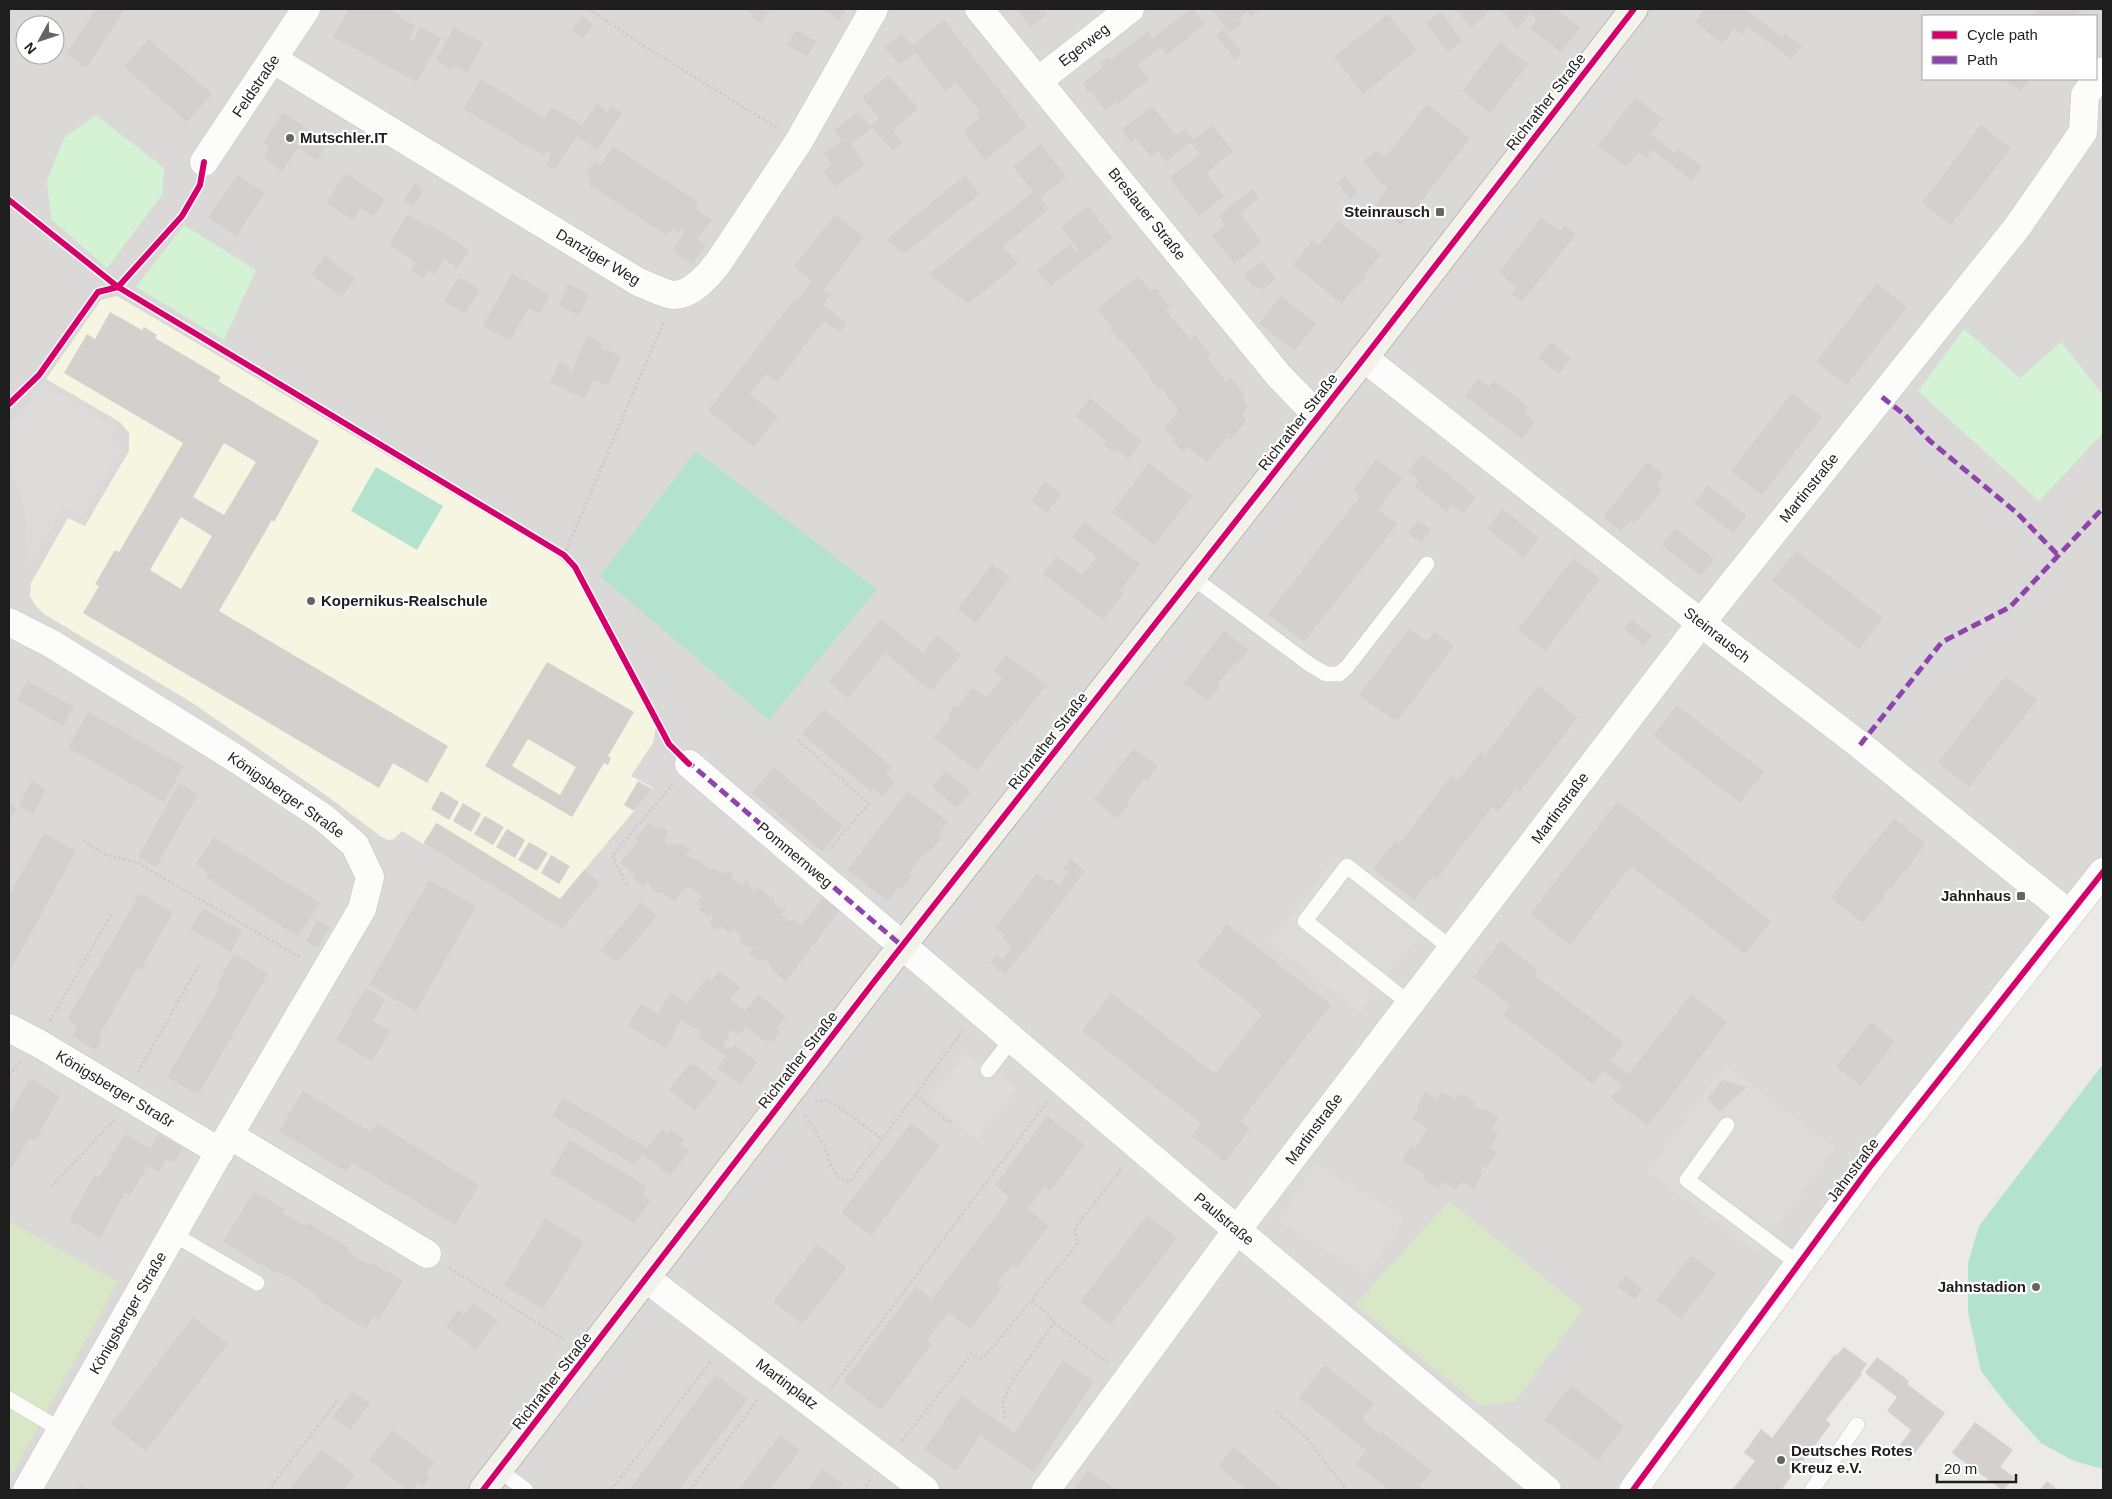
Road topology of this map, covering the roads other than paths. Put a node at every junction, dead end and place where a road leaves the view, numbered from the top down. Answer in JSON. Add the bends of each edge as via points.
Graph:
{"nodes":[{"id":1,"x":306,"y":9,"type":"edge"},
{"id":2,"x":874,"y":9,"type":"edge"},
{"id":3,"x":979,"y":9,"type":"edge"},
{"id":4,"x":1130,"y":9,"type":"edge"},
{"id":5,"x":1634,"y":9,"type":"edge"},
{"id":6,"x":274,"y":60,"type":"junction"},
{"id":7,"x":2096,"y":80,"type":"edge"},
{"id":8,"x":1038,"y":81,"type":"junction"},
{"id":9,"x":2093,"y":127,"type":"edge"},
{"id":10,"x":204,"y":162,"type":"dead end"},
{"id":11,"x":1364,"y":358,"type":"junction"},
{"id":12,"x":1318,"y":416,"type":"junction"},
{"id":13,"x":1427,"y":564,"type":"dead end"},
{"id":14,"x":1192,"y":577,"type":"junction"},
{"id":15,"x":9,"y":622,"type":"edge"},
{"id":16,"x":1701,"y":624,"type":"junction"},
{"id":17,"x":689,"y":764,"type":"road end"},
{"id":18,"x":2103,"y":872,"type":"edge"},
{"id":19,"x":2069,"y":914,"type":"junction"},
{"id":20,"x":902,"y":946,"type":"junction"},
{"id":21,"x":1452,"y":949,"type":"junction"},
{"id":22,"x":1410,"y":1004,"type":"junction"},
{"id":23,"x":9,"y":1028,"type":"edge"},
{"id":24,"x":1012,"y":1039,"type":"junction"},
{"id":25,"x":988,"y":1070,"type":"dead end"},
{"id":26,"x":1727,"y":1125,"type":"dead end"},
{"id":27,"x":225,"y":1144,"type":"junction"},
{"id":28,"x":1237,"y":1230,"type":"junction"},
{"id":29,"x":173,"y":1234,"type":"junction"},
{"id":30,"x":427,"y":1254,"type":"road end"},
{"id":31,"x":1798,"y":1264,"type":"junction"},
{"id":32,"x":647,"y":1279,"type":"junction"},
{"id":33,"x":257,"y":1283,"type":"dead end"},
{"id":34,"x":9,"y":1398,"type":"edge"},
{"id":35,"x":1857,"y":1425,"type":"dead end"},
{"id":36,"x":61,"y":1430,"type":"junction"},
{"id":37,"x":491,"y":1480,"type":"edge"},
{"id":38,"x":27,"y":1490,"type":"edge"},
{"id":39,"x":526,"y":1490,"type":"edge"},
{"id":40,"x":925,"y":1490,"type":"edge"},
{"id":41,"x":1046,"y":1490,"type":"edge"},
{"id":42,"x":1546,"y":1490,"type":"edge"},
{"id":43,"x":1633,"y":1490,"type":"edge"},
{"id":44,"x":1812,"y":1490,"type":"edge"}],
"edges":[{"from":1,"to":6,"type":"street","name":"Feldstraße"},
{"from":2,"to":6,"type":"street","name":"Danziger Weg","via":[[799,141],[707,277],[693,288],[674,295],[640,283]]},
{"from":3,"to":8,"type":"street","name":"Breslauer Straße"},
{"from":4,"to":8,"type":"street","name":"Egerweg"},
{"from":5,"to":11,"type":"street","name":"Richrather Straße"},
{"from":6,"to":10,"type":"street","name":"Feldstraße"},
{"from":7,"to":9,"type":"street","name":"Martinstraße","via":[[2085,95]]},
{"from":8,"to":12,"type":"street","name":"Breslauer Straße","via":[[1279,376]]},
{"from":9,"to":16,"type":"street","name":"Martinstraße"},
{"from":11,"to":12,"type":"street","name":"Richrather Straße"},
{"from":11,"to":16,"type":"street","name":"Steinrausch"},
{"from":12,"to":14,"type":"street","name":"Richrather Straße"},
{"from":13,"to":14,"type":"lane","via":[[1339,674],[1326,674],[1309,664]]},
{"from":14,"to":20,"type":"street","name":"Richrather Straße"},
{"from":15,"to":27,"type":"street","name":"Königsberger Straße","via":[[52,644],[238,760],[324,818],[355,844],[370,877],[362,909]]},
{"from":16,"to":19,"type":"street","name":"Steinrausch","via":[[1860,745]]},
{"from":16,"to":21,"type":"street","name":"Martinstraße"},
{"from":17,"to":20,"type":"street","name":"Pommernweg"},
{"from":18,"to":19,"type":"street","name":"Jahnstraße"},
{"from":19,"to":31,"type":"street","name":"Jahnstraße"},
{"from":20,"to":24,"type":"street","name":"Paulstraße"},
{"from":20,"to":32,"type":"street","name":"Richrather Straße","via":[[792,1099]]},
{"from":21,"to":22,"type":"street","name":"Martinstraße"},
{"from":21,"to":22,"type":"lane","via":[[1347,866],[1305,921]]},
{"from":22,"to":28,"type":"street","name":"Martinstraße"},
{"from":23,"to":27,"type":"street","name":"Königsberger Straßr","via":[[130,1097]]},
{"from":24,"to":25,"type":"lane"},
{"from":24,"to":28,"type":"street","name":"Paulstraße"},
{"from":26,"to":31,"type":"lane","via":[[1687,1180]]},
{"from":27,"to":29,"type":"street","name":"Königsberger Straße"},
{"from":27,"to":30,"type":"street"},
{"from":28,"to":41,"type":"street","name":"Martinstraße"},
{"from":28,"to":42,"type":"street","name":"Paulstraße"},
{"from":29,"to":33,"type":"lane"},
{"from":29,"to":36,"type":"street","name":"Königsberger Straße"},
{"from":31,"to":43,"type":"street","name":"Jahnstraße"},
{"from":32,"to":37,"type":"street","name":"Richrather Straße"},
{"from":32,"to":40,"type":"street","name":"Martinplatz"},
{"from":34,"to":36,"type":"lane"},
{"from":35,"to":44,"type":"lane"},
{"from":36,"to":38,"type":"street","name":"Königsberger Straße"},
{"from":37,"to":39,"type":"lane"}]}
